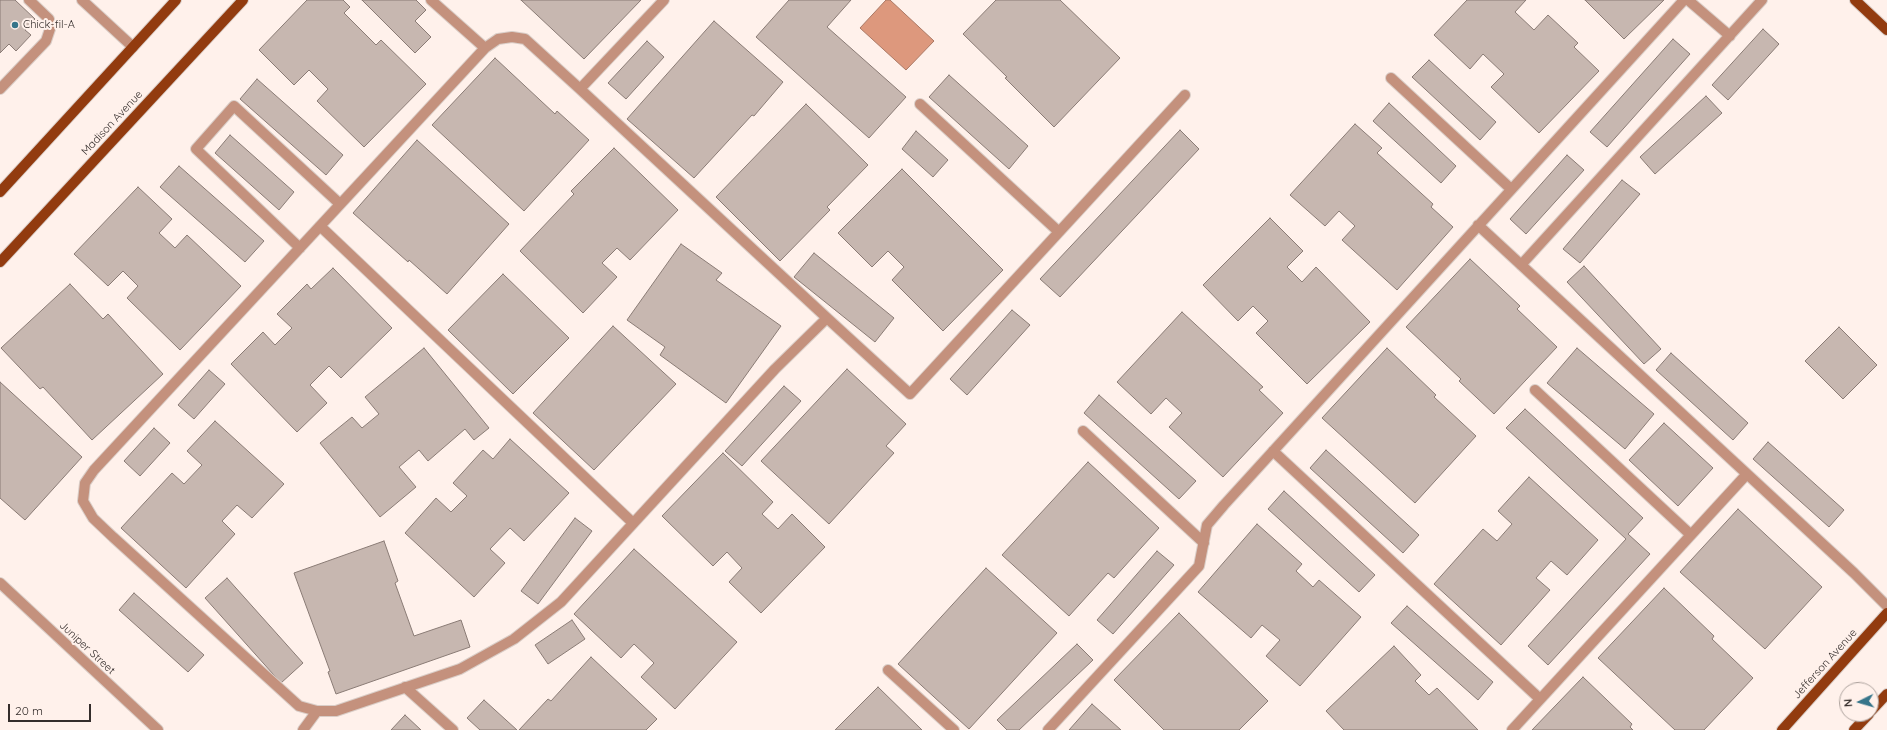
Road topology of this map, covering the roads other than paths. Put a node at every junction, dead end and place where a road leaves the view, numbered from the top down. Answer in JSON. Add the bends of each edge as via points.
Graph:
{"nodes":[{"id":1,"x":28,"y":0,"type":"edge"},
{"id":2,"x":82,"y":0,"type":"edge"},
{"id":3,"x":176,"y":0,"type":"edge"},
{"id":4,"x":242,"y":0,"type":"edge"},
{"id":5,"x":431,"y":0,"type":"edge"},
{"id":6,"x":664,"y":0,"type":"edge"},
{"id":7,"x":1684,"y":0,"type":"edge"},
{"id":8,"x":1688,"y":0,"type":"edge"},
{"id":9,"x":1762,"y":0,"type":"edge"},
{"id":10,"x":1855,"y":0,"type":"edge"},
{"id":11,"x":1887,"y":30,"type":"edge"},
{"id":12,"x":1730,"y":36,"type":"junction"},
{"id":13,"x":133,"y":47,"type":"junction"},
{"id":14,"x":485,"y":48,"type":"junction"},
{"id":15,"x":1391,"y":78,"type":"dead end"},
{"id":16,"x":0,"y":89,"type":"edge"},
{"id":17,"x":580,"y":89,"type":"junction"},
{"id":18,"x":1185,"y":95,"type":"dead end"},
{"id":19,"x":920,"y":104,"type":"dead end"},
{"id":20,"x":1511,"y":189,"type":"junction"},
{"id":21,"x":0,"y":192,"type":"edge"},
{"id":22,"x":340,"y":204,"type":"junction"},
{"id":23,"x":1478,"y":225,"type":"junction"},
{"id":24,"x":320,"y":226,"type":"junction"},
{"id":25,"x":1059,"y":232,"type":"junction"},
{"id":26,"x":300,"y":248,"type":"junction"},
{"id":27,"x":0,"y":262,"type":"edge"},
{"id":28,"x":1521,"y":265,"type":"junction"},
{"id":29,"x":827,"y":318,"type":"junction"},
{"id":30,"x":1535,"y":390,"type":"dead end"},
{"id":31,"x":1083,"y":431,"type":"dead end"},
{"id":32,"x":1273,"y":451,"type":"junction"},
{"id":33,"x":1746,"y":475,"type":"junction"},
{"id":34,"x":633,"y":523,"type":"junction"},
{"id":35,"x":1691,"y":535,"type":"junction"},
{"id":36,"x":1204,"y":543,"type":"junction"},
{"id":37,"x":0,"y":583,"type":"edge"},
{"id":38,"x":1887,"y":606,"type":"edge"},
{"id":39,"x":1887,"y":614,"type":"edge"},
{"id":40,"x":888,"y":670,"type":"dead end"},
{"id":41,"x":405,"y":687,"type":"junction"},
{"id":42,"x":1887,"y":694,"type":"edge"},
{"id":43,"x":1540,"y":699,"type":"junction"},
{"id":44,"x":1879,"y":702,"type":"edge"},
{"id":45,"x":317,"y":711,"type":"junction"},
{"id":46,"x":1861,"y":722,"type":"edge"},
{"id":47,"x":158,"y":730,"type":"edge"},
{"id":48,"x":303,"y":730,"type":"edge"},
{"id":49,"x":453,"y":730,"type":"edge"},
{"id":50,"x":954,"y":730,"type":"edge"},
{"id":51,"x":1048,"y":730,"type":"edge"},
{"id":52,"x":1512,"y":730,"type":"edge"},
{"id":53,"x":1782,"y":730,"type":"edge"},
{"id":54,"x":1854,"y":730,"type":"edge"}],
"edges":[{"from":1,"to":16,"type":"street","via":[[49,19],[50,29],[46,41]]},
{"from":2,"to":13,"type":"street"},
{"from":3,"to":13,"type":"main road"},
{"from":4,"to":27,"type":"main road","name":"Madison Avenue"},
{"from":5,"to":14,"type":"street"},
{"from":6,"to":17,"type":"street"},
{"from":7,"to":20,"type":"street"},
{"from":8,"to":12,"type":"street"},
{"from":9,"to":12,"type":"street"},
{"from":10,"to":11,"type":"main road"},
{"from":12,"to":28,"type":"street"},
{"from":13,"to":21,"type":"main road"},
{"from":14,"to":17,"type":"street","via":[[498,39],[525,39]]},
{"from":14,"to":22,"type":"street"},
{"from":15,"to":20,"type":"street"},
{"from":17,"to":29,"type":"street"},
{"from":18,"to":25,"type":"street"},
{"from":19,"to":25,"type":"street"},
{"from":20,"to":23,"type":"street"},
{"from":22,"to":24,"type":"street"},
{"from":22,"to":26,"type":"street","via":[[234,106],[196,149]]},
{"from":23,"to":28,"type":"street"},
{"from":23,"to":32,"type":"street"},
{"from":24,"to":26,"type":"street"},
{"from":24,"to":34,"type":"street"},
{"from":25,"to":29,"type":"street","via":[[910,394]]},
{"from":26,"to":45,"type":"street","via":[[94,470],[85,483],[83,501],[93,518],[113,537],[299,706]]},
{"from":28,"to":33,"type":"street"},
{"from":29,"to":34,"type":"street","via":[[775,369]]},
{"from":30,"to":35,"type":"street"},
{"from":31,"to":36,"type":"street"},
{"from":32,"to":36,"type":"street","via":[[1207,525]]},
{"from":32,"to":43,"type":"street"},
{"from":33,"to":35,"type":"street"},
{"from":33,"to":38,"type":"street"},
{"from":34,"to":41,"type":"street","via":[[561,602],[514,639],[460,669]]},
{"from":35,"to":43,"type":"street"},
{"from":36,"to":51,"type":"street","via":[[1199,566]]},
{"from":37,"to":47,"type":"street","name":"Juniper Street"},
{"from":39,"to":53,"type":"main road","name":"Jefferson Avenue"},
{"from":40,"to":50,"type":"street"},
{"from":41,"to":45,"type":"street","via":[[336,711]]},
{"from":41,"to":49,"type":"street"},
{"from":42,"to":44,"type":"main road"},
{"from":43,"to":52,"type":"street"},
{"from":45,"to":48,"type":"street"},
{"from":46,"to":54,"type":"main road"}]}
